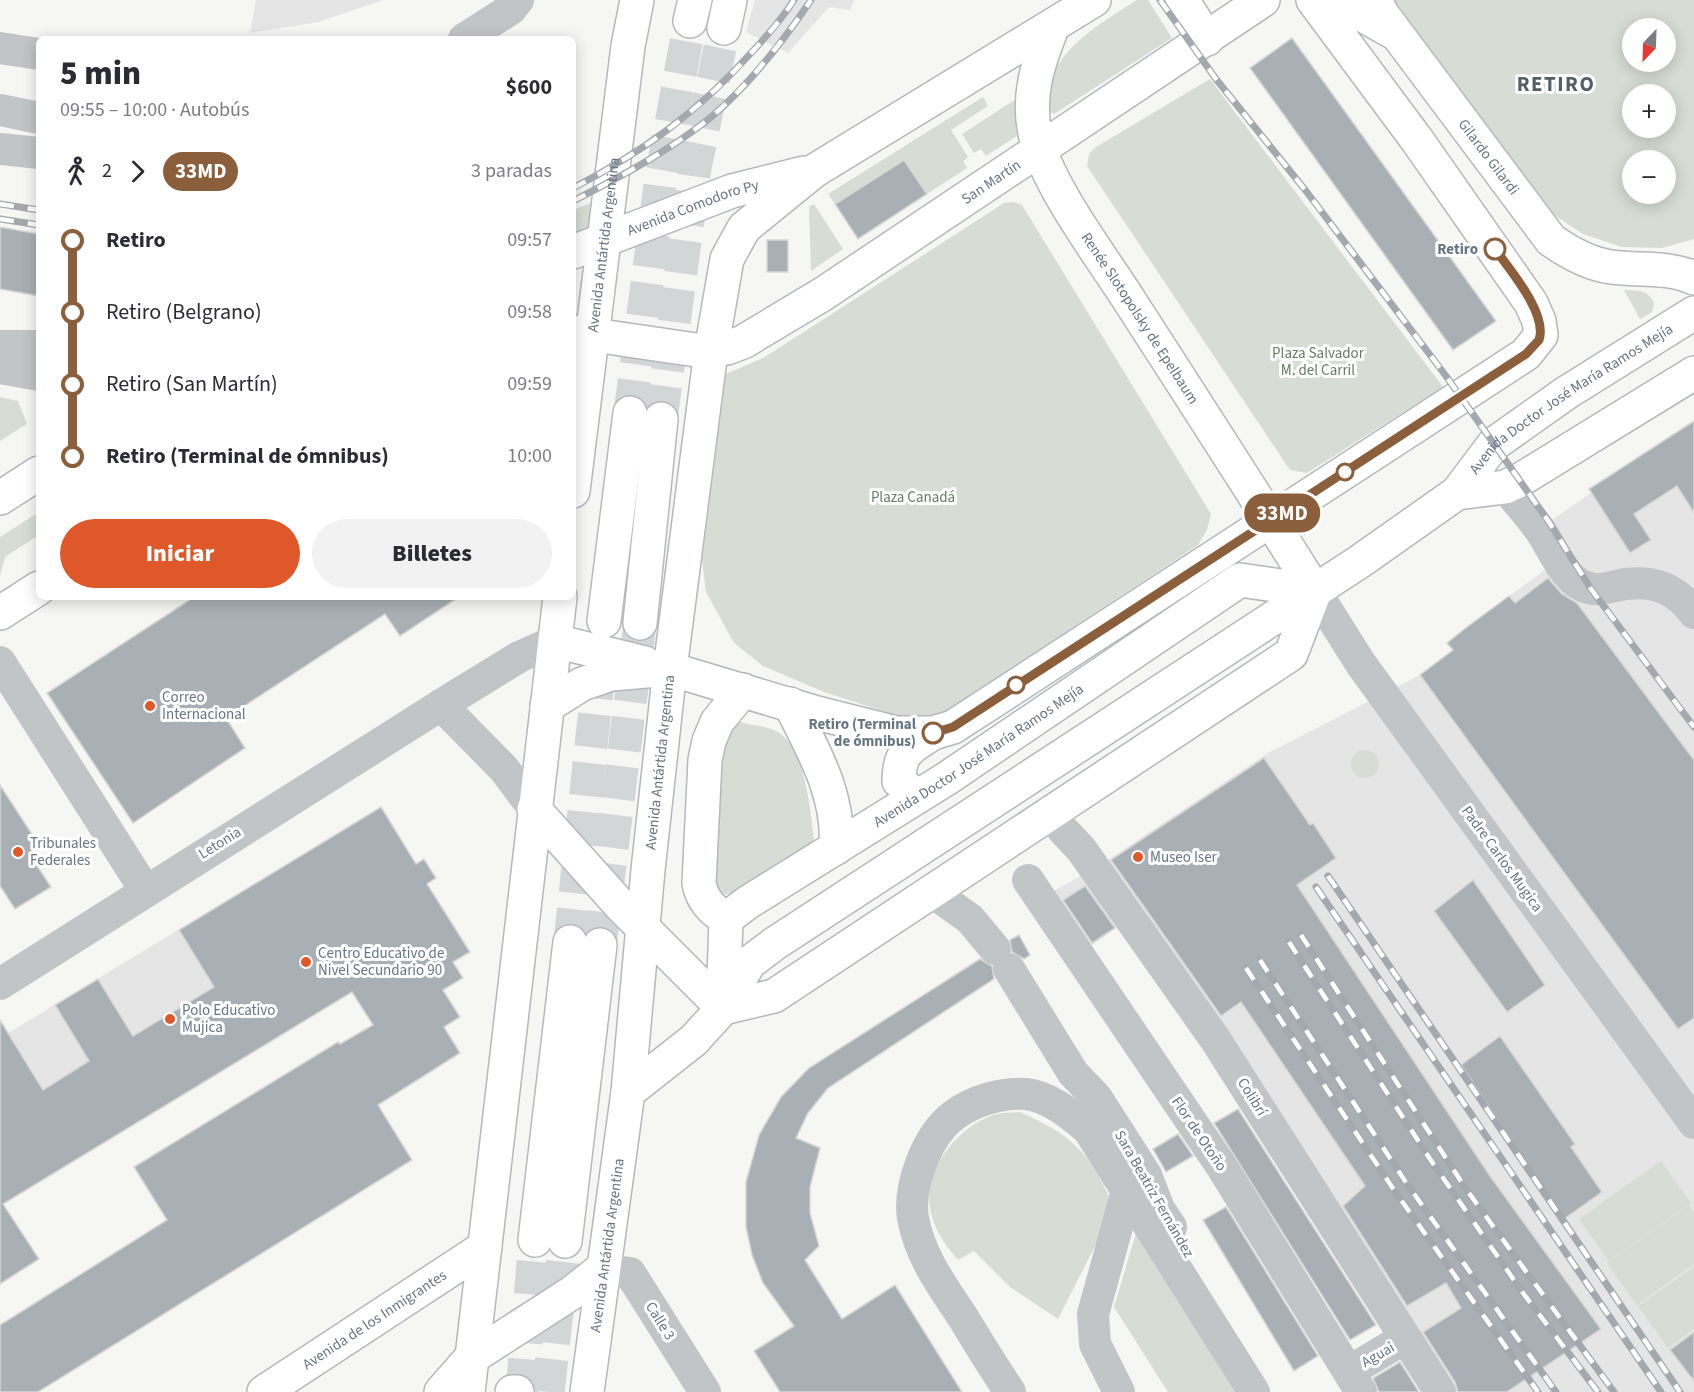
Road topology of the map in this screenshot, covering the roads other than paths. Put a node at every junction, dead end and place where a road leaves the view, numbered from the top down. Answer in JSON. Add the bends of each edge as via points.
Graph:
{"nodes":[{"id":1,"x":545,"y":0,"type":"edge"},
{"id":2,"x":1094,"y":0,"type":"edge"},
{"id":3,"x":1182,"y":0,"type":"edge"},
{"id":4,"x":1263,"y":0,"type":"edge"},
{"id":5,"x":1313,"y":0,"type":"edge"},
{"id":6,"x":1336,"y":0,"type":"edge"},
{"id":7,"x":1375,"y":0,"type":"edge"},
{"id":8,"x":630,"y":4,"type":"edge"},
{"id":9,"x":514,"y":5,"type":"edge"},
{"id":10,"x":1052,"y":28,"type":"junction"},
{"id":11,"x":1397,"y":35,"type":"junction"},
{"id":12,"x":468,"y":36,"type":"edge"},
{"id":13,"x":1207,"y":39,"type":"junction"},
{"id":14,"x":0,"y":48,"type":"edge"},
{"id":15,"x":36,"y":54,"type":"edge"},
{"id":16,"x":0,"y":110,"type":"edge"},
{"id":17,"x":36,"y":117,"type":"edge"},
{"id":18,"x":0,"y":149,"type":"edge"},
{"id":19,"x":1040,"y":151,"type":"junction"},
{"id":20,"x":36,"y":153,"type":"edge"},
{"id":21,"x":814,"y":171,"type":"junction"},
{"id":22,"x":604,"y":240,"type":"junction"},
{"id":23,"x":576,"y":251,"type":"edge"},
{"id":24,"x":1694,"y":256,"type":"edge"},
{"id":25,"x":1662,"y":268,"type":"junction"},
{"id":26,"x":1694,"y":278,"type":"edge"},
{"id":27,"x":1694,"y":313,"type":"edge"},
{"id":28,"x":583,"y":334,"type":"edge"},
{"id":29,"x":0,"y":346,"type":"edge"},
{"id":30,"x":36,"y":346,"type":"edge"},
{"id":31,"x":711,"y":351,"type":"junction"},
{"id":32,"x":0,"y":368,"type":"edge"},
{"id":33,"x":1694,"y":373,"type":"edge"},
{"id":34,"x":36,"y":374,"type":"edge"},
{"id":35,"x":576,"y":436,"type":"edge"},
{"id":36,"x":36,"y":475,"type":"edge"},
{"id":37,"x":1505,"y":487,"type":"junction"},
{"id":38,"x":1457,"y":493,"type":"junction"},
{"id":39,"x":0,"y":498,"type":"edge"},
{"id":40,"x":1271,"y":520,"type":"junction"},
{"id":41,"x":36,"y":590,"type":"edge"},
{"id":42,"x":1315,"y":591,"type":"junction"},
{"id":43,"x":560,"y":600,"type":"edge"},
{"id":44,"x":2,"y":611,"type":"edge"},
{"id":45,"x":1694,"y":613,"type":"edge"},
{"id":46,"x":604,"y":621,"type":"tunnel mouth"},
{"id":47,"x":640,"y":623,"type":"tunnel mouth"},
{"id":48,"x":555,"y":641,"type":"junction"},
{"id":49,"x":0,"y":662,"type":"edge"},
{"id":50,"x":670,"y":669,"type":"junction"},
{"id":51,"x":743,"y":690,"type":"junction"},
{"id":52,"x":441,"y":705,"type":"junction"},
{"id":53,"x":790,"y":705,"type":"junction"},
{"id":54,"x":546,"y":706,"type":"junction"},
{"id":55,"x":933,"y":733,"type":"junction"},
{"id":56,"x":917,"y":797,"type":"junction"},
{"id":57,"x":534,"y":809,"type":"junction"},
{"id":58,"x":1050,"y":812,"type":"junction"},
{"id":59,"x":836,"y":849,"type":"junction"},
{"id":60,"x":1028,"y":880,"type":"dead end"},
{"id":61,"x":145,"y":890,"type":"junction"},
{"id":62,"x":931,"y":891,"type":"junction"},
{"id":63,"x":726,"y":920,"type":"junction"},
{"id":64,"x":643,"y":929,"type":"junction"},
{"id":65,"x":585,"y":943,"type":"tunnel mouth"},
{"id":66,"x":0,"y":984,"type":"edge"},
{"id":67,"x":723,"y":1008,"type":"junction"},
{"id":68,"x":628,"y":1092,"type":"junction"},
{"id":69,"x":1694,"y":1123,"type":"edge"},
{"id":70,"x":1127,"y":1191,"type":"junction"},
{"id":71,"x":550,"y":1240,"type":"tunnel mouth"},
{"id":72,"x":484,"y":1247,"type":"junction"},
{"id":73,"x":602,"y":1269,"type":"junction"},
{"id":74,"x":1406,"y":1338,"type":"junction"},
{"id":75,"x":471,"y":1358,"type":"junction"},
{"id":76,"x":1356,"y":1381,"type":"edge"},
{"id":77,"x":264,"y":1392,"type":"edge"},
{"id":78,"x":441,"y":1392,"type":"edge"},
{"id":79,"x":468,"y":1392,"type":"edge"},
{"id":80,"x":512,"y":1392,"type":"edge"},
{"id":81,"x":517,"y":1392,"type":"edge"},
{"id":82,"x":587,"y":1392,"type":"edge"},
{"id":83,"x":705,"y":1392,"type":"edge"},
{"id":84,"x":1010,"y":1392,"type":"edge"},
{"id":85,"x":1119,"y":1392,"type":"edge"},
{"id":86,"x":1254,"y":1392,"type":"edge"},
{"id":87,"x":1276,"y":1392,"type":"edge"},
{"id":88,"x":1440,"y":1392,"type":"edge"}],
"edges":[{"from":1,"to":9,"type":"street"},
{"from":2,"to":10,"type":"main road"},
{"from":3,"to":13,"type":"main road"},
{"from":4,"to":13,"type":"main road","name":"San Martín"},
{"from":5,"to":40,"type":"main road","via":[[1512,273],[1531,303],[1540,331],[1539,340],[1526,354]]},
{"from":6,"to":11,"type":"main road","name":"Gilardo Gilardi"},
{"from":7,"to":11,"type":"main road"},
{"from":8,"to":22,"type":"main road","name":"Avenida Antártida Argentina"},
{"from":9,"to":12,"type":"street"},
{"from":10,"to":19,"type":"main road","name":"Renée Slotopolsky de Epelbaum","via":[[1032,89],[1033,123]]},
{"from":10,"to":21,"type":"main road"},
{"from":11,"to":25,"type":"main road","name":"Gilardo Gilardi","via":[[1551,240],[1569,252],[1609,267]]},
{"from":13,"to":19,"type":"main road","name":"San Martín"},
{"from":14,"to":15,"type":"street"},
{"from":16,"to":17,"type":"street"},
{"from":18,"to":20,"type":"street"},
{"from":19,"to":31,"type":"main road","name":"San Martín","via":[[781,321],[743,342]]},
{"from":19,"to":40,"type":"main road","name":"Renée Slotopolsky de Epelbaum","via":[[1090,240]]},
{"from":21,"to":22,"type":"main road","name":"Avenida Comodoro Py","via":[[732,191]]},
{"from":21,"to":31,"type":"main road","name":"Avenida Antártida Argentina","via":[[744,228],[735,240],[724,270]]},
{"from":22,"to":23,"type":"main road","name":"Avenida Comodoro Py"},
{"from":22,"to":28,"type":"main road","name":"Avenida Antártida Argentina"},
{"from":24,"to":25,"type":"main road"},
{"from":25,"to":26,"type":"main road"},
{"from":27,"to":38,"type":"main road","name":"Avenida Doctor José María Ramos Mejía","via":[[1566,393],[1494,444]]},
{"from":28,"to":31,"type":"main road"},
{"from":28,"to":35,"type":"main road","name":"Avenida Antártida Argentina"},
{"from":29,"to":30,"type":"street"},
{"from":31,"to":50,"type":"main road","name":"Avenida Antártida Argentina"},
{"from":32,"to":34,"type":"street"},
{"from":33,"to":37,"type":"main road","name":"Avenida Doctor José María Ramos Mejía"},
{"from":36,"to":39,"type":"main road"},
{"from":37,"to":38,"type":"main road","name":"Avenida Doctor José María Ramos Mejía"},
{"from":37,"to":45,"type":"street","via":[[1582,586],[1601,590],[1625,584],[1651,584],[1671,589]]},
{"from":38,"to":42,"type":"main road","name":"Avenida Doctor José María Ramos Mejía"},
{"from":40,"to":42,"type":"main road","name":"Renée Slotopolsky de Epelbaum"},
{"from":40,"to":55,"type":"main road","via":[[953,727]]},
{"from":41,"to":44,"type":"main road"},
{"from":42,"to":56,"type":"main road","name":"Avenida Doctor José María Ramos Mejía","via":[[1240,580]]},
{"from":42,"to":58,"type":"main road","via":[[1292,654]]},
{"from":42,"to":67,"type":"main road","name":"Avenida Doctor José María Ramos Mejía","via":[[774,944],[749,963]]},
{"from":42,"to":69,"type":"street","name":"Padre Carlos Mugica","via":[[1368,674]]},
{"from":43,"to":48,"type":"main road"},
{"from":46,"to":47,"type":"main road","via":[[645,416]]},
{"from":48,"to":50,"type":"main road"},
{"from":48,"to":52,"type":"street","name":"Letonia","via":[[519,657]]},
{"from":48,"to":54,"type":"main road"},
{"from":49,"to":61,"type":"street"},
{"from":50,"to":51,"type":"main road"},
{"from":50,"to":54,"type":"main road","via":[[612,674],[582,684]]},
{"from":50,"to":64,"type":"main road","name":"Avenida Antártida Argentina"},
{"from":51,"to":53,"type":"main road"},
{"from":51,"to":63,"type":"main road","via":[[717,722],[705,760],[699,883],[706,902]]},
{"from":52,"to":57,"type":"street","via":[[504,768]]},
{"from":52,"to":61,"type":"street","name":"Letonia"},
{"from":53,"to":55,"type":"main road","via":[[896,733]]},
{"from":53,"to":59,"type":"main road","via":[[819,761],[834,806]]},
{"from":54,"to":57,"type":"main road"},
{"from":55,"to":56,"type":"main road","via":[[909,748],[902,758],[899,781]]},
{"from":56,"to":59,"type":"main road","name":"Avenida Doctor José María Ramos Mejía"},
{"from":57,"to":64,"type":"main road"},
{"from":57,"to":72,"type":"main road"},
{"from":58,"to":62,"type":"main road"},
{"from":58,"to":74,"type":"street","name":"Colibrí","via":[[1081,849],[1215,1039]]},
{"from":59,"to":63,"type":"main road","name":"Avenida Doctor José María Ramos Mejía"},
{"from":60,"to":76,"type":"street","name":"Flor de Otoño","via":[[1222,1167]]},
{"from":61,"to":66,"type":"street","name":"Letonia"},
{"from":62,"to":67,"type":"main road","via":[[774,996]]},
{"from":62,"to":87,"type":"street","name":"Sara Beatriz Fernández","via":[[970,919],[1002,959],[1073,1073],[1096,1097],[1134,1156],[1159,1209]]},
{"from":63,"to":67,"type":"main road"},
{"from":64,"to":67,"type":"main road"},
{"from":64,"to":68,"type":"main road","name":"Avenida Antártida Argentina"},
{"from":65,"to":71,"type":"main road"},
{"from":67,"to":68,"type":"main road","name":"Avenida Doctor José María Ramos Mejía","via":[[693,1040]]},
{"from":68,"to":73,"type":"main road","name":"Avenida Antártida Argentina"},
{"from":70,"to":84,"type":"street","via":[[1088,1129],[1047,1100],[1004,1095],[977,1103],[953,1116],[938,1134],[918,1174],[913,1194],[917,1237],[932,1269]]},
{"from":70,"to":85,"type":"street","via":[[1093,1314],[1095,1344]]},
{"from":70,"to":86,"type":"street"},
{"from":72,"to":75,"type":"main road"},
{"from":72,"to":77,"type":"main road","name":"Avenida de los Inmigrantes"},
{"from":73,"to":75,"type":"main road"},
{"from":73,"to":82,"type":"main road","name":"Avenida Antártida Argentina"},
{"from":73,"to":83,"type":"street","name":"Calle 3","via":[[630,1273]]},
{"from":74,"to":76,"type":"street","name":"Aguai"},
{"from":74,"to":88,"type":"street","name":"Colibrí"},
{"from":75,"to":78,"type":"main road"},
{"from":75,"to":79,"type":"main road"},
{"from":80,"to":81,"type":"main road"}]}
